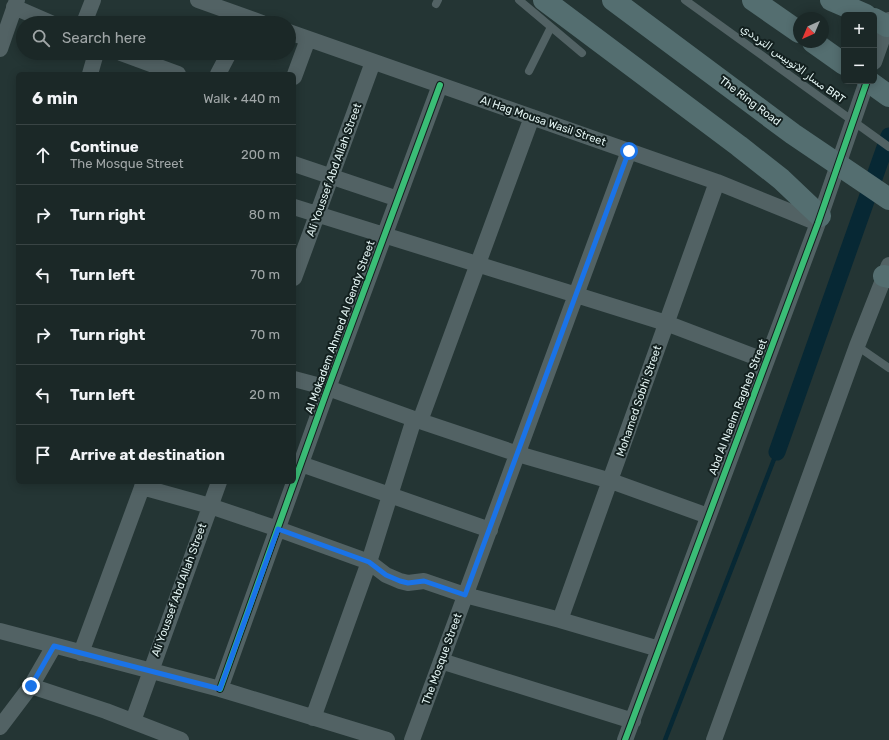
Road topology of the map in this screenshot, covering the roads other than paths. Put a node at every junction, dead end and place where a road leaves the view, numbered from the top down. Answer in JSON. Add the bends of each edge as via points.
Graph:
{"nodes":[{"id":1,"x":93,"y":0,"type":"edge"},
{"id":2,"x":198,"y":0,"type":"edge"},
{"id":3,"x":519,"y":0,"type":"edge"},
{"id":4,"x":544,"y":0,"type":"edge"},
{"id":5,"x":613,"y":0,"type":"edge"},
{"id":6,"x":685,"y":0,"type":"edge"},
{"id":7,"x":753,"y":0,"type":"edge"},
{"id":8,"x":831,"y":0,"type":"edge"},
{"id":9,"x":16,"y":4,"type":"edge"},
{"id":10,"x":859,"y":12,"type":"edge"},
{"id":11,"x":38,"y":16,"type":"edge"},
{"id":12,"x":87,"y":16,"type":"edge"},
{"id":13,"x":236,"y":16,"type":"edge"},
{"id":14,"x":883,"y":22,"type":"edge"},
{"id":15,"x":551,"y":27,"type":"junction"},
{"id":16,"x":793,"y":28,"type":"edge"},
{"id":17,"x":296,"y":35,"type":"edge"},
{"id":18,"x":308,"y":39,"type":"junction"},
{"id":19,"x":822,"y":48,"type":"edge"},
{"id":20,"x":0,"y":49,"type":"edge"},
{"id":21,"x":877,"y":49,"type":"edge"},
{"id":22,"x":582,"y":53,"type":"dead end"},
{"id":23,"x":838,"y":59,"type":"edge"},
{"id":24,"x":94,"y":60,"type":"edge"},
{"id":25,"x":140,"y":60,"type":"edge"},
{"id":26,"x":225,"y":60,"type":"edge"},
{"id":27,"x":373,"y":62,"type":"junction"},
{"id":28,"x":529,"y":71,"type":"dead end"},
{"id":29,"x":91,"y":72,"type":"edge"},
{"id":30,"x":173,"y":72,"type":"edge"},
{"id":31,"x":219,"y":72,"type":"edge"},
{"id":32,"x":296,"y":72,"type":"edge"},
{"id":33,"x":867,"y":84,"type":"edge"},
{"id":34,"x":872,"y":84,"type":"edge"},
{"id":35,"x":440,"y":85,"type":"junction"},
{"id":36,"x":889,"y":96,"type":"edge"},
{"id":37,"x":532,"y":117,"type":"junction"},
{"id":38,"x":889,"y":147,"type":"edge"},
{"id":39,"x":629,"y":151,"type":"junction"},
{"id":40,"x":296,"y":165,"type":"edge"},
{"id":41,"x":331,"y":177,"type":"junction"},
{"id":42,"x":717,"y":182,"type":"junction"},
{"id":43,"x":398,"y":199,"type":"junction"},
{"id":44,"x":889,"y":199,"type":"edge"},
{"id":45,"x":296,"y":208,"type":"edge"},
{"id":46,"x":317,"y":214,"type":"junction"},
{"id":47,"x":819,"y":219,"type":"junction"},
{"id":48,"x":385,"y":235,"type":"junction"},
{"id":49,"x":477,"y":264,"type":"junction"},
{"id":50,"x":296,"y":272,"type":"edge"},
{"id":51,"x":887,"y":276,"type":"edge"},
{"id":52,"x":576,"y":296,"type":"junction"},
{"id":53,"x":666,"y":323,"type":"junction"},
{"id":54,"x":857,"y":346,"type":"junction"},
{"id":55,"x":766,"y":362,"type":"junction"},
{"id":56,"x":889,"y":368,"type":"edge"},
{"id":57,"x":296,"y":380,"type":"edge"},
{"id":58,"x":328,"y":388,"type":"junction"},
{"id":59,"x":417,"y":420,"type":"junction"},
{"id":60,"x":518,"y":454,"type":"junction"},
{"id":61,"x":301,"y":464,"type":"junction"},
{"id":62,"x":296,"y":478,"type":"edge"},
{"id":63,"x":611,"y":482,"type":"junction"},
{"id":64,"x":143,"y":484,"type":"edge"},
{"id":65,"x":217,"y":484,"type":"edge"},
{"id":66,"x":294,"y":484,"type":"edge"},
{"id":67,"x":389,"y":495,"type":"junction"},
{"id":68,"x":210,"y":506,"type":"junction"},
{"id":69,"x":708,"y":516,"type":"junction"},
{"id":70,"x":278,"y":529,"type":"junction"},
{"id":71,"x":490,"y":530,"type":"junction"},
{"id":72,"x":369,"y":562,"type":"junction"},
{"id":73,"x":465,"y":595,"type":"junction"},
{"id":74,"x":560,"y":620,"type":"junction"},
{"id":75,"x":0,"y":632,"type":"edge"},
{"id":76,"x":54,"y":646,"type":"junction"},
{"id":77,"x":659,"y":649,"type":"junction"},
{"id":78,"x":81,"y":653,"type":"junction"},
{"id":79,"x":441,"y":661,"type":"junction"},
{"id":80,"x":150,"y":671,"type":"junction"},
{"id":81,"x":31,"y":686,"type":"junction"},
{"id":82,"x":220,"y":689,"type":"junction"},
{"id":83,"x":313,"y":718,"type":"junction"},
{"id":84,"x":133,"y":721,"type":"junction"},
{"id":85,"x":633,"y":721,"type":"junction"},
{"id":86,"x":0,"y":727,"type":"edge"},
{"id":87,"x":181,"y":740,"type":"edge"},
{"id":88,"x":387,"y":740,"type":"edge"},
{"id":89,"x":412,"y":740,"type":"edge"},
{"id":90,"x":626,"y":740,"type":"edge"},
{"id":91,"x":714,"y":740,"type":"edge"}],
"edges":[{"from":1,"to":12,"type":"street"},
{"from":2,"to":13,"type":"street"},
{"from":3,"to":15,"type":"lane"},
{"from":4,"to":47,"type":"highway","via":[[739,146],[781,180]]},
{"from":5,"to":44,"type":"highway","name":"The Ring Road","via":[[793,134]]},
{"from":6,"to":38,"type":"lane","name":"مسار الاتوبيس الترددي BRT"},
{"from":7,"to":16,"type":"highway"},
{"from":8,"to":10,"type":"highway"},
{"from":9,"to":11,"type":"street"},
{"from":9,"to":20,"type":"street"},
{"from":14,"to":21,"type":"street"},
{"from":15,"to":22,"type":"lane"},
{"from":15,"to":28,"type":"lane"},
{"from":17,"to":18,"type":"street","name":"Al Hag Mousa Wasil Street"},
{"from":18,"to":27,"type":"street","name":"Al Hag Mousa Wasil Street"},
{"from":18,"to":32,"type":"street"},
{"from":19,"to":23,"type":"highway"},
{"from":24,"to":29,"type":"street"},
{"from":25,"to":30,"type":"street"},
{"from":26,"to":31,"type":"street"},
{"from":27,"to":35,"type":"street","name":"Al Hag Mousa Wasil Street"},
{"from":27,"to":41,"type":"street","name":"Ali Youssef Abd Allah Street"},
{"from":33,"to":47,"type":"street","name":"Abd Al Naeim Ragheb Street"},
{"from":34,"to":36,"type":"highway"},
{"from":35,"to":37,"type":"street","name":"Al Hag Mousa Wasil Street"},
{"from":35,"to":43,"type":"street","name":"Al Mokadem Ahmed Al Gendy Street"},
{"from":37,"to":39,"type":"street","name":"Al Hag Mousa Wasil Street"},
{"from":37,"to":49,"type":"street"},
{"from":39,"to":42,"type":"street","name":"Al Hag Mousa Wasil Street"},
{"from":39,"to":52,"type":"street","name":"The Mosque Street"},
{"from":40,"to":41,"type":"street"},
{"from":41,"to":43,"type":"street"},
{"from":41,"to":46,"type":"street","name":"Ali Youssef Abd Allah Street"},
{"from":42,"to":47,"type":"street","name":"Al Hag Mousa Wasil Street"},
{"from":42,"to":53,"type":"street","name":"Mohamed Sobhi Street"},
{"from":43,"to":48,"type":"street","name":"Al Mokadem Ahmed Al Gendy Street"},
{"from":45,"to":46,"type":"street"},
{"from":46,"to":48,"type":"street"},
{"from":46,"to":50,"type":"street","name":"Ali Youssef Abd Allah Street"},
{"from":47,"to":55,"type":"street","name":"Abd Al Naeim Ragheb Street"},
{"from":48,"to":49,"type":"street"},
{"from":48,"to":58,"type":"street","name":"Al Mokadem Ahmed Al Gendy Street"},
{"from":49,"to":52,"type":"street"},
{"from":49,"to":59,"type":"street"},
{"from":51,"to":54,"type":"street"},
{"from":52,"to":53,"type":"street"},
{"from":52,"to":60,"type":"street","name":"The Mosque Street"},
{"from":53,"to":55,"type":"street"},
{"from":53,"to":63,"type":"street","name":"Mohamed Sobhi Street"},
{"from":54,"to":56,"type":"lane"},
{"from":54,"to":91,"type":"street"},
{"from":55,"to":69,"type":"street","name":"Abd Al Naeim Ragheb Street"},
{"from":57,"to":58,"type":"street"},
{"from":58,"to":59,"type":"street"},
{"from":58,"to":61,"type":"street","name":"Al Mokadem Ahmed Al Gendy Street"},
{"from":59,"to":60,"type":"street"},
{"from":59,"to":67,"type":"street"},
{"from":60,"to":63,"type":"street"},
{"from":60,"to":71,"type":"street","name":"The Mosque Street"},
{"from":61,"to":62,"type":"street","name":"Al Mokadem Ahmed Al Gendy Street"},
{"from":61,"to":67,"type":"street"},
{"from":63,"to":69,"type":"street"},
{"from":63,"to":74,"type":"street","name":"Mohamed Sobhi Street"},
{"from":64,"to":68,"type":"street"},
{"from":64,"to":78,"type":"street"},
{"from":65,"to":68,"type":"street","name":"Ali Youssef Abd Allah Street"},
{"from":66,"to":70,"type":"street","name":"Al Mokadem Ahmed Al Gendy Street"},
{"from":67,"to":71,"type":"street"},
{"from":67,"to":72,"type":"street"},
{"from":68,"to":70,"type":"street"},
{"from":68,"to":80,"type":"street","name":"Ali Youssef Abd Allah Street"},
{"from":69,"to":77,"type":"street","name":"Abd Al Naeim Ragheb Street"},
{"from":70,"to":72,"type":"street"},
{"from":70,"to":82,"type":"street","name":"Al Mokadem Ahmed Al Gendy Street"},
{"from":71,"to":73,"type":"street","name":"The Mosque Street"},
{"from":72,"to":73,"type":"street","via":[[386,575],[400,581],[424,581]]},
{"from":72,"to":83,"type":"street"},
{"from":73,"to":74,"type":"street"},
{"from":73,"to":79,"type":"street","name":"The Mosque Street"},
{"from":74,"to":77,"type":"street"},
{"from":75,"to":76,"type":"street"},
{"from":76,"to":78,"type":"street"},
{"from":76,"to":81,"type":"street"},
{"from":77,"to":85,"type":"street","name":"Abd Al Naeim Ragheb Street"},
{"from":78,"to":80,"type":"street"},
{"from":79,"to":85,"type":"street"},
{"from":79,"to":89,"type":"street","name":"The Mosque Street"},
{"from":80,"to":82,"type":"street"},
{"from":80,"to":84,"type":"street","name":"Ali Youssef Abd Allah Street"},
{"from":81,"to":84,"type":"street"},
{"from":81,"to":86,"type":"street"},
{"from":82,"to":83,"type":"street"},
{"from":83,"to":88,"type":"street"},
{"from":84,"to":87,"type":"street"},
{"from":85,"to":90,"type":"street","name":"Abd Al Naeim Ragheb Street"}]}
